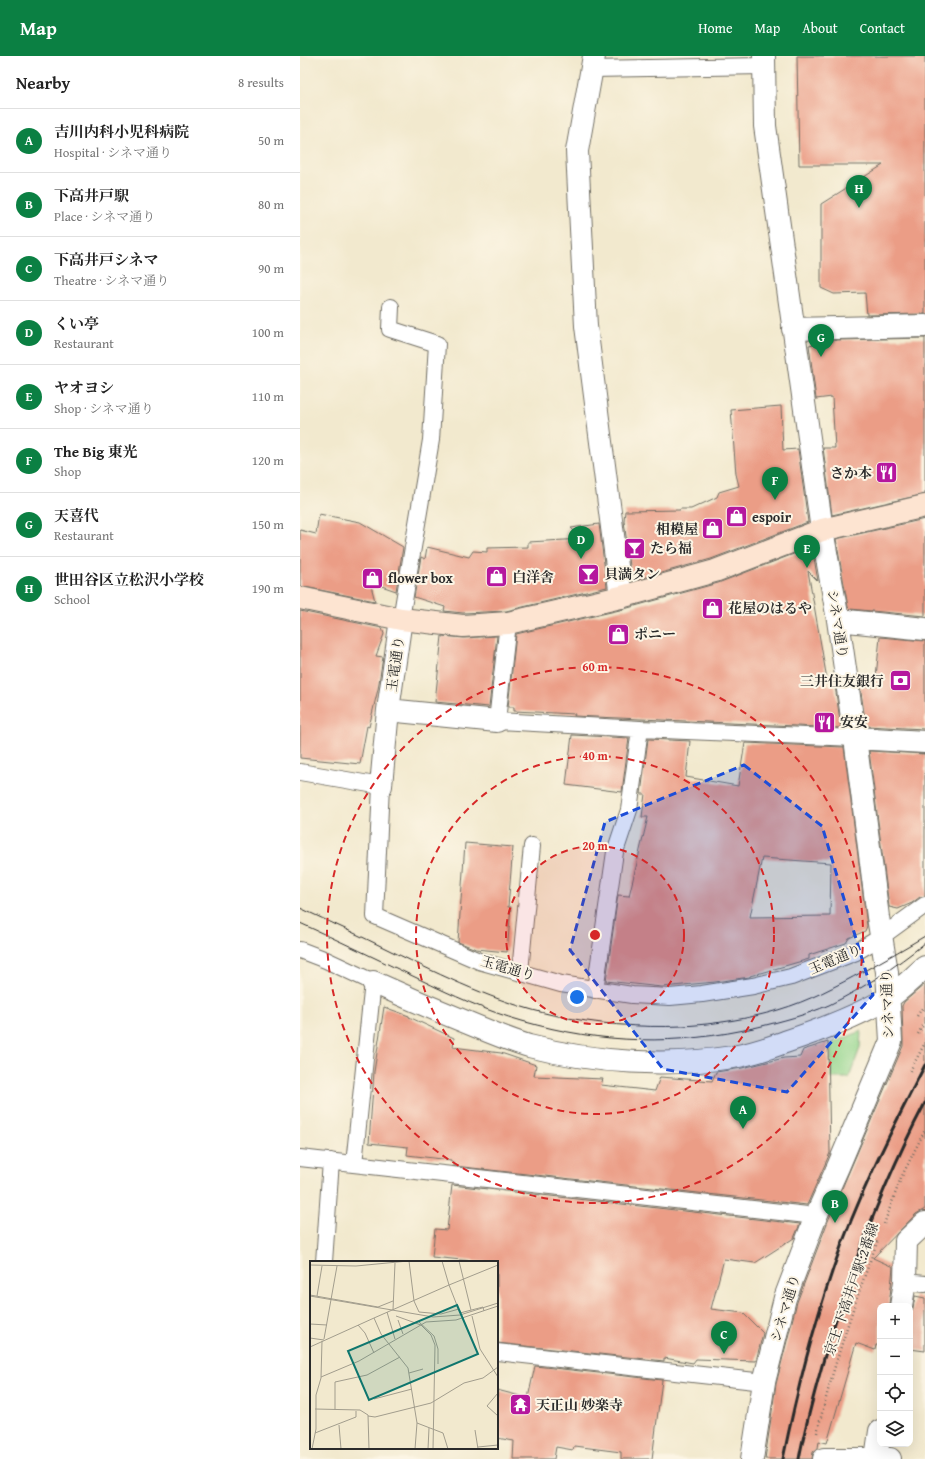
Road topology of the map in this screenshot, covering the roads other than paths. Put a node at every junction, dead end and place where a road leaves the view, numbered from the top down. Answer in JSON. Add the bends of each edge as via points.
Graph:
{"nodes":[{"id":1,"x":764,"y":61,"type":"edge"},
{"id":2,"x":592,"y":62,"type":"edge"},
{"id":3,"x":391,"y":307,"type":"dead end"},
{"id":4,"x":925,"y":326,"type":"edge"},
{"id":5,"x":793,"y":329,"type":"junction"},
{"id":6,"x":925,"y":506,"type":"edge"},
{"id":7,"x":822,"y":530,"type":"junction"},
{"id":8,"x":621,"y":597,"type":"junction"},
{"id":9,"x":300,"y":598,"type":"edge"},
{"id":10,"x":401,"y":619,"type":"junction"},
{"id":11,"x":838,"y":620,"type":"junction"},
{"id":12,"x":508,"y":623,"type":"junction"},
{"id":13,"x":925,"y":629,"type":"edge"},
{"id":14,"x":388,"y":710,"type":"junction"},
{"id":15,"x":497,"y":721,"type":"junction"},
{"id":16,"x":640,"y":729,"type":"junction"},
{"id":17,"x":855,"y":738,"type":"junction"},
{"id":18,"x":925,"y":742,"type":"edge"},
{"id":19,"x":300,"y":772,"type":"edge"},
{"id":20,"x":381,"y":786,"type":"junction"},
{"id":21,"x":532,"y":846,"type":"dead end"},
{"id":22,"x":925,"y":905,"type":"edge"},
{"id":23,"x":881,"y":937,"type":"junction"},
{"id":24,"x":300,"y":950,"type":"edge"},
{"id":25,"x":925,"y":967,"type":"edge"},
{"id":26,"x":520,"y":972,"type":"junction"},
{"id":27,"x":373,"y":982,"type":"junction"},
{"id":28,"x":595,"y":990,"type":"junction"},
{"id":29,"x":889,"y":997,"type":"junction"},
{"id":30,"x":300,"y":1158,"type":"edge"},
{"id":31,"x":331,"y":1161,"type":"junction"},
{"id":32,"x":354,"y":1164,"type":"junction"},
{"id":33,"x":816,"y":1216,"type":"junction"},
{"id":34,"x":925,"y":1223,"type":"edge"},
{"id":35,"x":324,"y":1261,"type":"edge"},
{"id":36,"x":915,"y":1283,"type":"edge"},
{"id":37,"x":903,"y":1303,"type":"edge"},
{"id":38,"x":498,"y":1352,"type":"edge"},
{"id":39,"x":764,"y":1382,"type":"junction"},
{"id":40,"x":882,"y":1447,"type":"edge"},
{"id":41,"x":752,"y":1459,"type":"edge"},
{"id":42,"x":824,"y":1459,"type":"edge"},
{"id":43,"x":883,"y":1459,"type":"edge"}],
"edges":[{"from":1,"to":2,"type":"lane"},
{"from":1,"to":5,"type":"street","name":"シネマ通り","via":[[765,126]]},
{"from":2,"to":8,"type":"street","via":[[577,151],[586,326]]},
{"from":3,"to":10,"type":"lane","via":[[390,329],[437,344],[431,440]]},
{"from":4,"to":5,"type":"street"},
{"from":5,"to":7,"type":"street","name":"シネマ通り"},
{"from":6,"to":7,"type":"main road"},
{"from":7,"to":8,"type":"main road","via":[[715,571]]},
{"from":7,"to":11,"type":"street","name":"シネマ通り"},
{"from":8,"to":12,"type":"main road"},
{"from":9,"to":10,"type":"main road"},
{"from":10,"to":12,"type":"main road","via":[[463,626]]},
{"from":10,"to":14,"type":"street","name":"玉電通り"},
{"from":11,"to":13,"type":"street"},
{"from":11,"to":17,"type":"street","name":"シネマ通り"},
{"from":12,"to":15,"type":"lane"},
{"from":14,"to":15,"type":"street"},
{"from":14,"to":20,"type":"street","name":"玉電通り"},
{"from":15,"to":16,"type":"lane"},
{"from":16,"to":17,"type":"lane"},
{"from":16,"to":28,"type":"lane","via":[[628,810],[615,852]]},
{"from":17,"to":18,"type":"street"},
{"from":17,"to":23,"type":"street","name":"シネマ通り"},
{"from":19,"to":20,"type":"lane"},
{"from":20,"to":26,"type":"lane","name":"玉電通り","via":[[375,916],[479,961]]},
{"from":21,"to":26,"type":"lane"},
{"from":22,"to":23,"type":"lane","name":"玉電通り"},
{"from":23,"to":28,"type":"lane","name":"玉電通り","via":[[856,952],[823,966],[754,986],[670,997]]},
{"from":23,"to":29,"type":"street","name":"シネマ通り"},
{"from":24,"to":27,"type":"lane"},
{"from":25,"to":29,"type":"street"},
{"from":26,"to":28,"type":"lane","name":"玉電通り","via":[[561,984]]},
{"from":27,"to":29,"type":"street","via":[[442,1013],[529,1046],[572,1055],[653,1062],[691,1062],[758,1050],[818,1031],[859,1014]]},
{"from":27,"to":32,"type":"lane"},
{"from":29,"to":33,"type":"street","name":"シネマ通り","via":[[891,1040]]},
{"from":30,"to":31,"type":"lane"},
{"from":31,"to":32,"type":"lane"},
{"from":31,"to":35,"type":"lane"},
{"from":32,"to":33,"type":"lane"},
{"from":33,"to":39,"type":"street","name":"シネマ通り","via":[[785,1298]]},
{"from":34,"to":36,"type":"street","via":[[906,1240]]},
{"from":36,"to":37,"type":"street"},
{"from":38,"to":39,"type":"lane"},
{"from":39,"to":41,"type":"street","name":"シネマ通り"},
{"from":40,"to":43,"type":"street"},
{"from":42,"to":43,"type":"street"}]}
